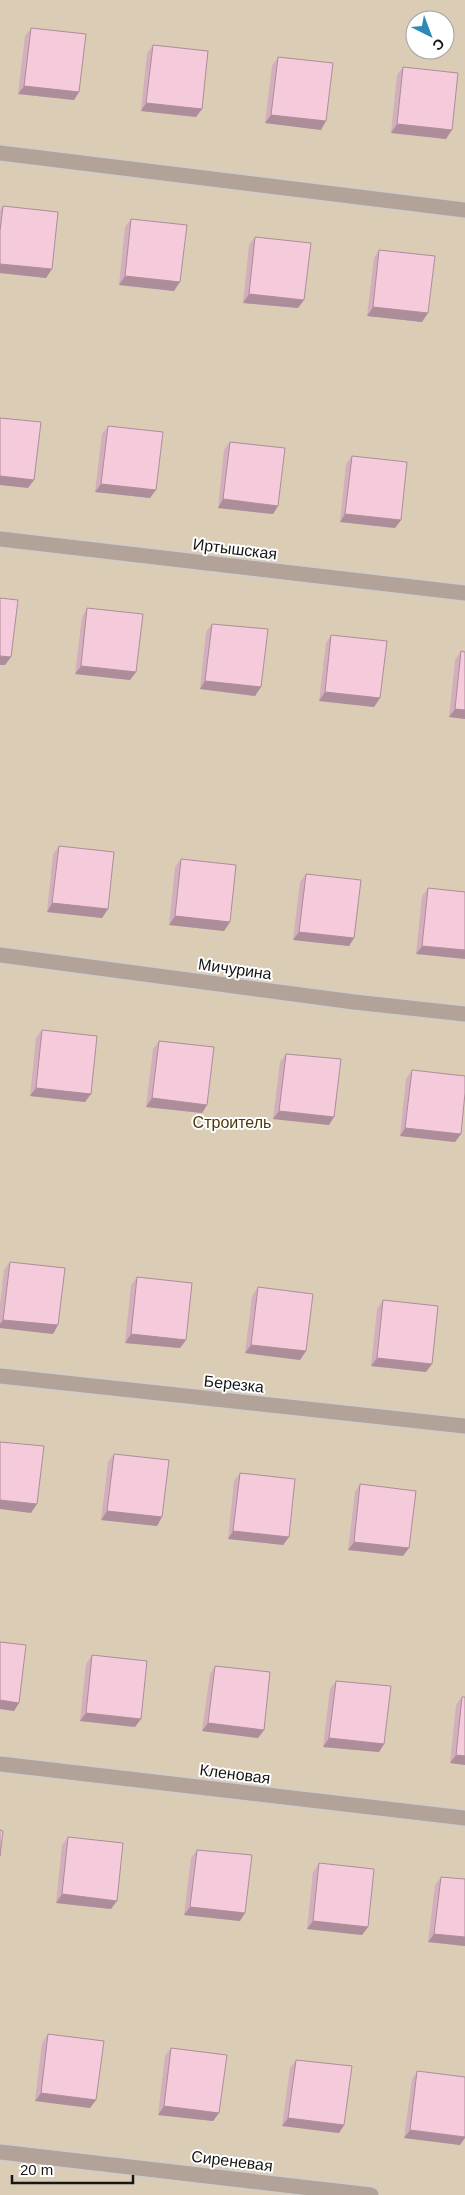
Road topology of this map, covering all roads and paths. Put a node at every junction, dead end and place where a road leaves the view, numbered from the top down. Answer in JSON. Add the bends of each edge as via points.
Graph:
{"nodes":[{"id":1,"x":0,"y":153,"type":"edge"},
{"id":2,"x":465,"y":210,"type":"edge"},
{"id":3,"x":0,"y":539,"type":"edge"},
{"id":4,"x":465,"y":593,"type":"edge"},
{"id":5,"x":0,"y":955,"type":"edge"},
{"id":6,"x":465,"y":1014,"type":"edge"},
{"id":7,"x":0,"y":1376,"type":"edge"},
{"id":8,"x":465,"y":1426,"type":"edge"},
{"id":9,"x":0,"y":1764,"type":"edge"},
{"id":10,"x":465,"y":1818,"type":"edge"},
{"id":11,"x":0,"y":2152,"type":"edge"},
{"id":12,"x":371,"y":2195,"type":"edge"}],
"edges":[{"from":1,"to":2,"type":"street"},
{"from":3,"to":4,"type":"street","name":"Иртышская"},
{"from":5,"to":6,"type":"street","name":"Мичурина"},
{"from":7,"to":8,"type":"street","name":"Березка"},
{"from":9,"to":10,"type":"street","name":"Кленовая"},
{"from":11,"to":12,"type":"street","name":"Сиреневая"}]}
